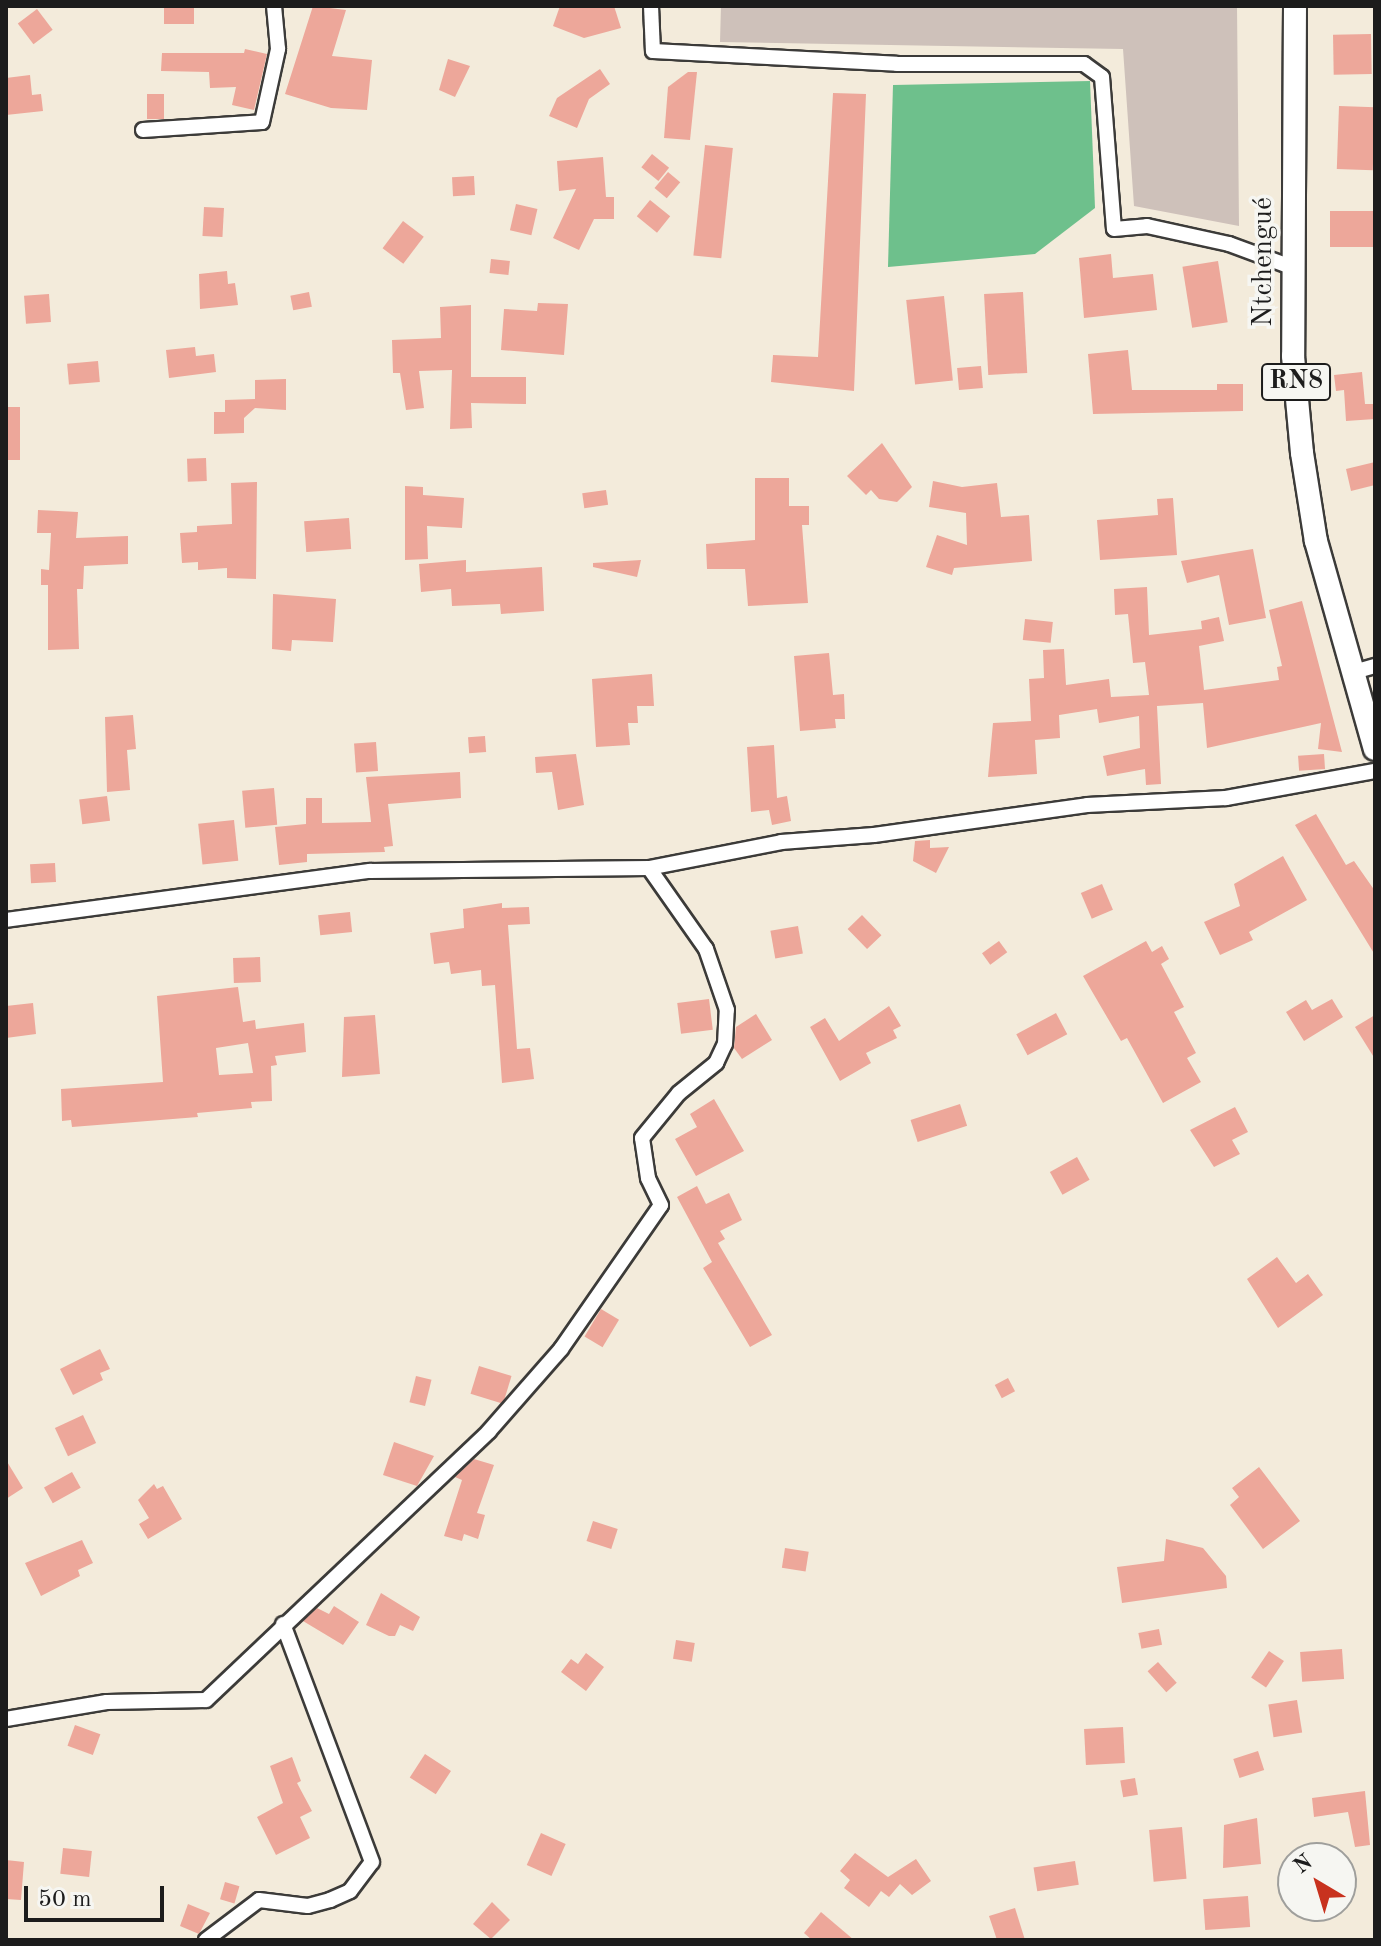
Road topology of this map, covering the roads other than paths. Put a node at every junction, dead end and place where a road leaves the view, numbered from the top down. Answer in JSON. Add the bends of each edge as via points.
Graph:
{"nodes":[{"id":1,"x":274,"y":6,"type":"edge"},
{"id":2,"x":651,"y":6,"type":"edge"},
{"id":3,"x":1295,"y":6,"type":"edge"},
{"id":4,"x":143,"y":130,"type":"dead end"},
{"id":5,"x":1294,"y":268,"type":"junction"},
{"id":6,"x":1375,"y":666,"type":"edge"},
{"id":7,"x":1350,"y":673,"type":"junction"},
{"id":8,"x":1375,"y":749,"type":"edge"},
{"id":9,"x":1375,"y":771,"type":"edge"},
{"id":10,"x":649,"y":868,"type":"junction"},
{"id":11,"x":6,"y":920,"type":"edge"},
{"id":12,"x":283,"y":1624,"type":"junction"},
{"id":13,"x":6,"y":1719,"type":"edge"},
{"id":14,"x":206,"y":1940,"type":"edge"}],
"edges":[{"from":1,"to":4,"type":"street","via":[[278,49],[262,122]]},
{"from":2,"to":5,"type":"street","via":[[653,51],[897,64],[1084,64],[1102,77],[1114,229],[1147,226],[1229,244]]},
{"from":3,"to":5,"type":"main road","name":"Ntchengué","number":"RN8"},
{"from":5,"to":7,"type":"main road","name":"Ntchengué","number":"RN8","via":[[1293,356],[1302,453],[1316,541]]},
{"from":6,"to":7,"type":"street"},
{"from":7,"to":8,"type":"main road","name":"Ntchengué","number":"RN8"},
{"from":9,"to":10,"type":"street","via":[[1226,798],[1087,805],[874,835],[781,842]]},
{"from":10,"to":11,"type":"street","via":[[370,871]]},
{"from":10,"to":12,"type":"street","via":[[696,928],[727,1010],[725,1044],[716,1063],[679,1093],[642,1138],[648,1178],[661,1205],[561,1349],[489,1431]]},
{"from":12,"to":13,"type":"street","via":[[206,1700],[107,1702]]},
{"from":12,"to":14,"type":"street","via":[[372,1862],[340,1895],[308,1906],[259,1900],[246,1904]]}]}
